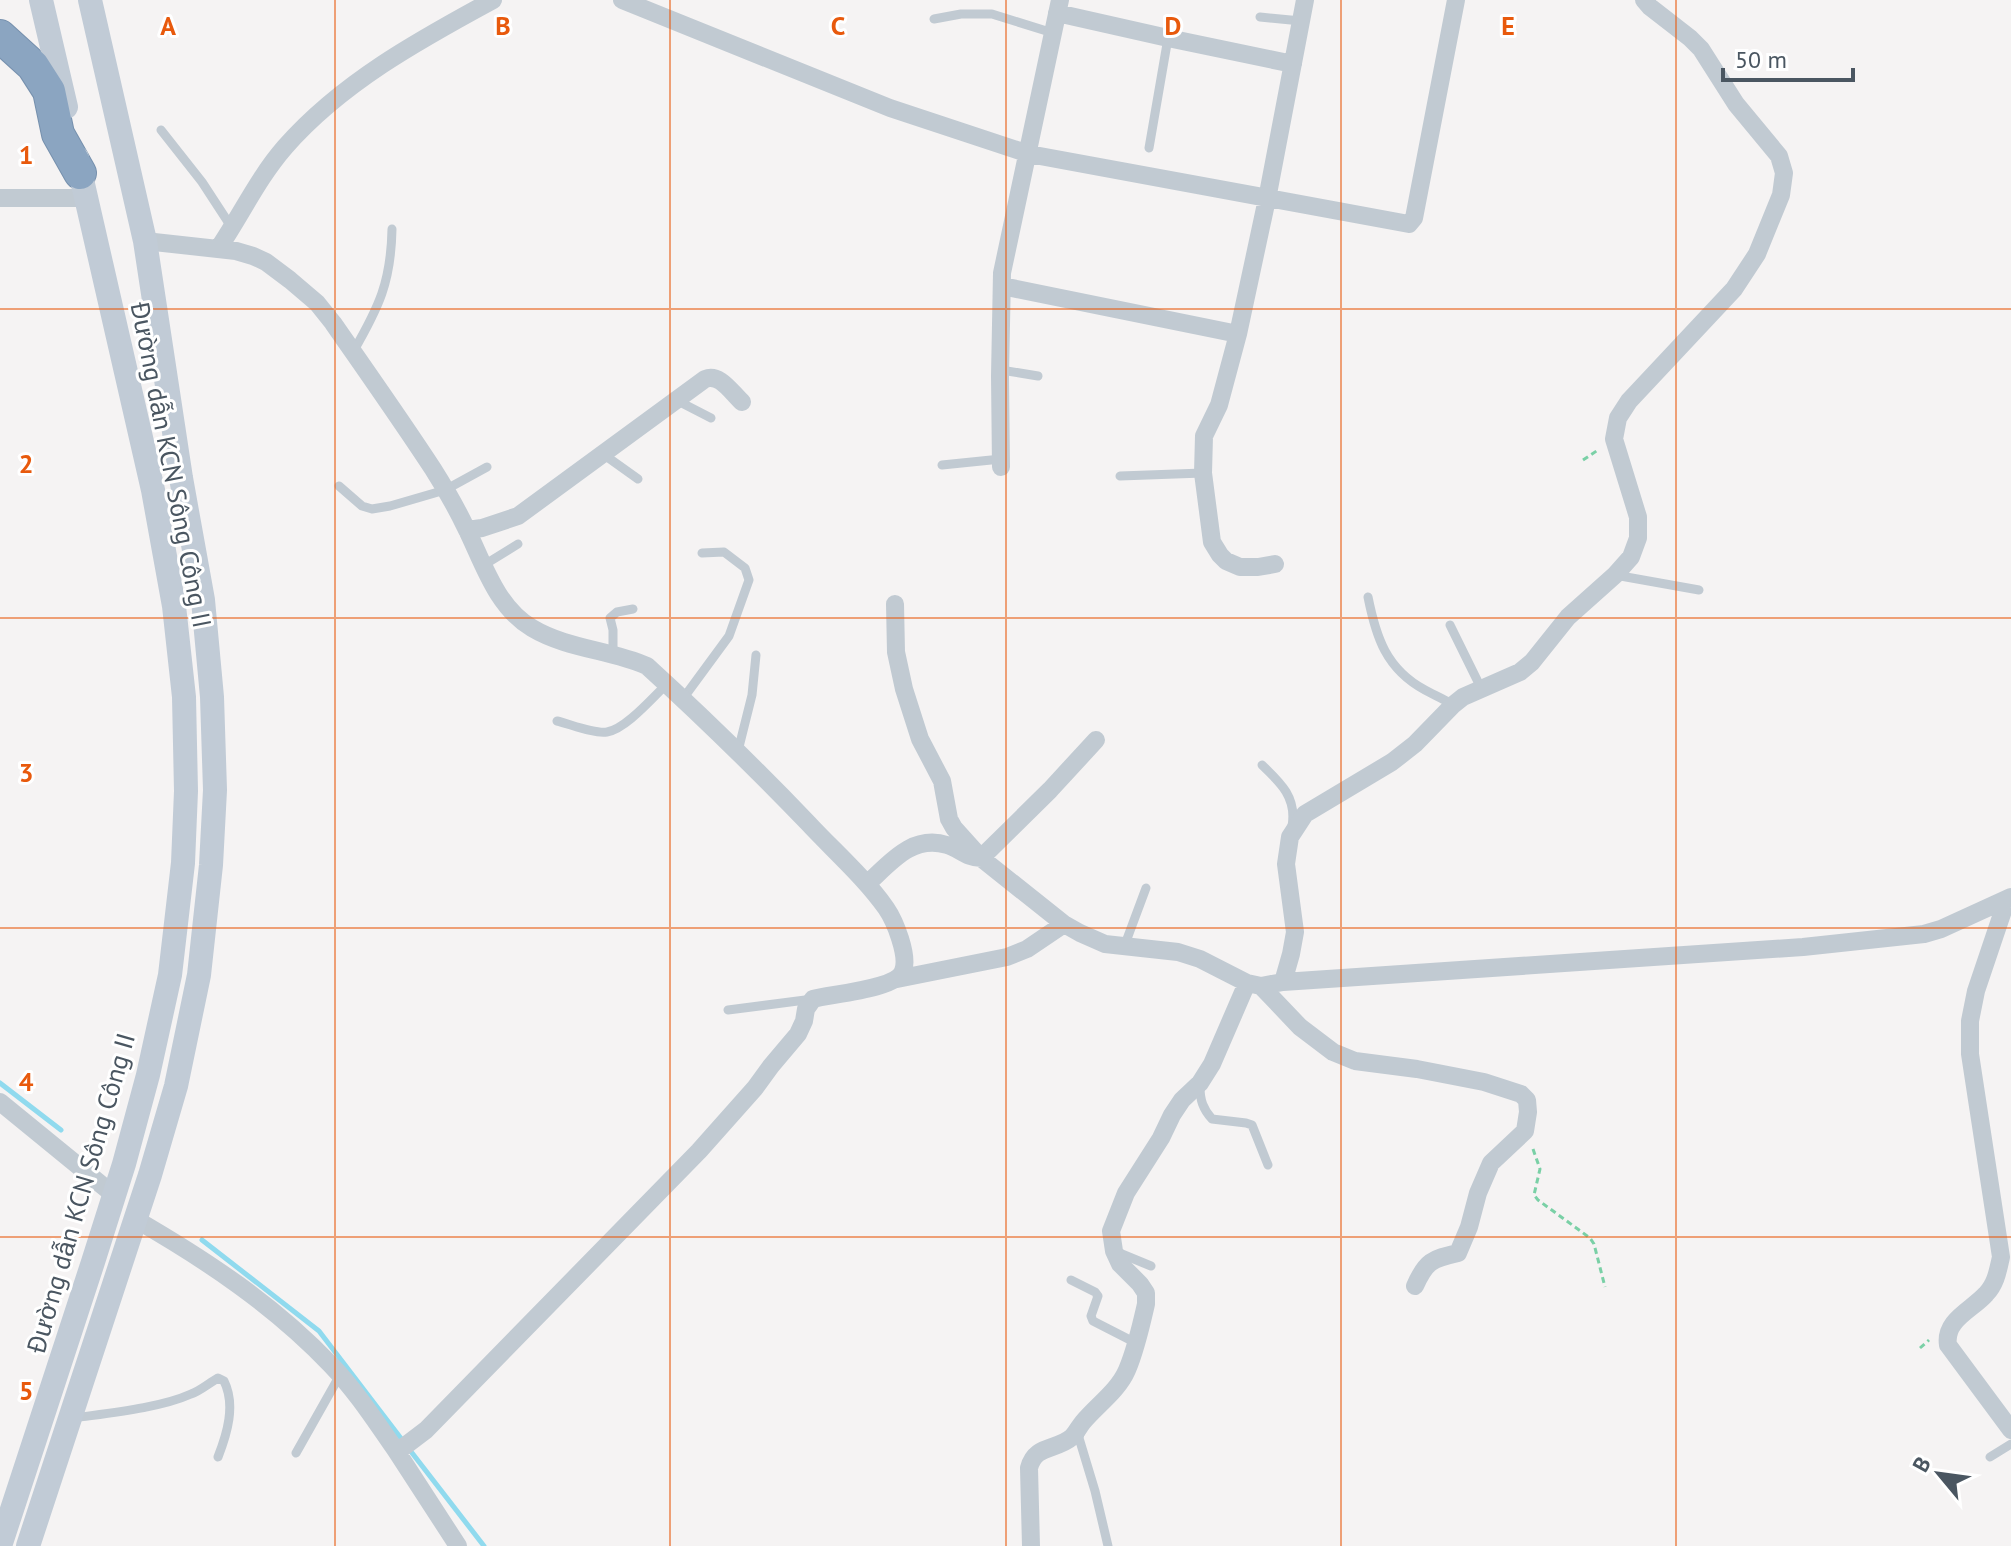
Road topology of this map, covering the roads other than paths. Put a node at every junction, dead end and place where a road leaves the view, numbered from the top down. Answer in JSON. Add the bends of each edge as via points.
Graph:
{"nodes":[{"id":1,"x":41,"y":0,"type":"edge"},
{"id":2,"x":90,"y":0,"type":"edge"},
{"id":3,"x":493,"y":0,"type":"edge"},
{"id":4,"x":622,"y":0,"type":"edge"},
{"id":5,"x":1305,"y":0,"type":"edge"},
{"id":6,"x":1456,"y":0,"type":"edge"},
{"id":7,"x":1644,"y":0,"type":"edge"},
{"id":8,"x":1058,"y":6,"type":"edge"},
{"id":9,"x":1260,"y":17,"type":"dead end"},
{"id":10,"x":934,"y":19,"type":"dead end"},
{"id":11,"x":1301,"y":21,"type":"junction"},
{"id":12,"x":1053,"y":33,"type":"junction"},
{"id":13,"x":0,"y":36,"type":"edge"},
{"id":14,"x":1168,"y":38,"type":"junction"},
{"id":15,"x":1293,"y":64,"type":"junction"},
{"id":16,"x":161,"y":130,"type":"dead end"},
{"id":17,"x":1149,"y":148,"type":"dead end"},
{"id":18,"x":1029,"y":154,"type":"junction"},
{"id":19,"x":83,"y":186,"type":"junction"},
{"id":20,"x":0,"y":198,"type":"edge"},
{"id":21,"x":1267,"y":199,"type":"junction"},
{"id":22,"x":232,"y":228,"type":"junction"},
{"id":23,"x":392,"y":229,"type":"dead end"},
{"id":24,"x":145,"y":241,"type":"junction"},
{"id":25,"x":218,"y":249,"type":"junction"},
{"id":26,"x":1002,"y":286,"type":"junction"},
{"id":27,"x":1238,"y":334,"type":"junction"},
{"id":28,"x":353,"y":352,"type":"junction"},
{"id":29,"x":1001,"y":370,"type":"junction"},
{"id":30,"x":1038,"y":376,"type":"dead end"},
{"id":31,"x":676,"y":400,"type":"junction"},
{"id":32,"x":742,"y":402,"type":"dead end"},
{"id":33,"x":711,"y":418,"type":"dead end"},
{"id":34,"x":603,"y":454,"type":"junction"},
{"id":35,"x":1001,"y":463,"type":"joint"},
{"id":36,"x":942,"y":465,"type":"dead end"},
{"id":37,"x":487,"y":467,"type":"dead end"},
{"id":38,"x":1203,"y":473,"type":"junction"},
{"id":39,"x":1120,"y":476,"type":"dead end"},
{"id":40,"x":638,"y":479,"type":"dead end"},
{"id":41,"x":339,"y":486,"type":"dead end"},
{"id":42,"x":445,"y":490,"type":"junction"},
{"id":43,"x":467,"y":530,"type":"junction"},
{"id":44,"x":518,"y":544,"type":"dead end"},
{"id":45,"x":702,"y":553,"type":"dead end"},
{"id":46,"x":1275,"y":564,"type":"dead end"},
{"id":47,"x":484,"y":565,"type":"junction"},
{"id":48,"x":1615,"y":575,"type":"junction"},
{"id":49,"x":1699,"y":590,"type":"dead end"},
{"id":50,"x":1368,"y":597,"type":"dead end"},
{"id":51,"x":895,"y":604,"type":"dead end"},
{"id":52,"x":633,"y":609,"type":"dead end"},
{"id":53,"x":1450,"y":625,"type":"dead end"},
{"id":54,"x":613,"y":654,"type":"junction"},
{"id":55,"x":756,"y":655,"type":"dead end"},
{"id":56,"x":667,"y":684,"type":"junction"},
{"id":57,"x":1481,"y":688,"type":"junction"},
{"id":58,"x":682,"y":700,"type":"junction"},
{"id":59,"x":1453,"y":705,"type":"junction"},
{"id":60,"x":557,"y":721,"type":"dead end"},
{"id":61,"x":1096,"y":740,"type":"dead end"},
{"id":62,"x":738,"y":751,"type":"junction"},
{"id":63,"x":1262,"y":765,"type":"dead end"},
{"id":64,"x":215,"y":790,"type":"junction"},
{"id":65,"x":186,"y":791,"type":"junction"},
{"id":66,"x":1290,"y":837,"type":"junction"},
{"id":67,"x":981,"y":858,"type":"junction"},
{"id":68,"x":867,"y":884,"type":"junction"},
{"id":69,"x":1146,"y":888,"type":"dead end"},
{"id":70,"x":2009,"y":898,"type":"edge"},
{"id":71,"x":1064,"y":924,"type":"junction"},
{"id":72,"x":1124,"y":947,"type":"junction"},
{"id":73,"x":897,"y":979,"type":"junction"},
{"id":74,"x":1283,"y":982,"type":"junction"},
{"id":75,"x":1254,"y":984,"type":"junction"},
{"id":76,"x":813,"y":999,"type":"junction"},
{"id":77,"x":728,"y":1010,"type":"dead end"},
{"id":78,"x":1200,"y":1083,"type":"junction"},
{"id":79,"x":0,"y":1102,"type":"edge"},
{"id":80,"x":1268,"y":1165,"type":"dead end"},
{"id":81,"x":114,"y":1195,"type":"junction"},
{"id":82,"x":135,"y":1219,"type":"junction"},
{"id":83,"x":1114,"y":1251,"type":"junction"},
{"id":84,"x":2006,"y":1256,"type":"edge"},
{"id":85,"x":1151,"y":1266,"type":"dead end"},
{"id":86,"x":1071,"y":1280,"type":"dead end"},
{"id":87,"x":1415,"y":1286,"type":"dead end"},
{"id":88,"x":1136,"y":1343,"type":"junction"},
{"id":89,"x":340,"y":1375,"type":"junction"},
{"id":90,"x":70,"y":1419,"type":"junction"},
{"id":91,"x":1082,"y":1423,"type":"junction"},
{"id":92,"x":2011,"y":1430,"type":"edge"},
{"id":93,"x":2011,"y":1444,"type":"edge"},
{"id":94,"x":400,"y":1450,"type":"junction"},
{"id":95,"x":296,"y":1453,"type":"dead end"},
{"id":96,"x":218,"y":1457,"type":"dead end"},
{"id":97,"x":1990,"y":1457,"type":"dead end"},
{"id":98,"x":0,"y":1546,"type":"edge"},
{"id":99,"x":28,"y":1546,"type":"edge"},
{"id":100,"x":458,"y":1546,"type":"edge"},
{"id":101,"x":1031,"y":1546,"type":"edge"},
{"id":102,"x":1108,"y":1546,"type":"edge"}],
"edges":[{"from":1,"to":19,"type":"street","name":"Đường dẫn KCN Sông Công II"},
{"from":2,"to":24,"type":"street","name":"Đường dẫn KCN Sông Công II"},
{"from":3,"to":22,"type":"street","via":[[340,94],[273,162]]},
{"from":4,"to":18,"type":"street","via":[[890,108]]},
{"from":5,"to":11,"type":"street"},
{"from":6,"to":21,"type":"street","via":[[1412,221]]},
{"from":7,"to":48,"type":"street","via":[[1701,49],[1736,104],[1779,156],[1784,173],[1781,195],[1757,254],[1734,289],[1618,418],[1614,439],[1638,517],[1638,538],[1631,557]]},
{"from":8,"to":12,"type":"street"},
{"from":8,"to":14,"type":"street"},
{"from":9,"to":11,"type":"lane"},
{"from":10,"to":12,"type":"lane","via":[[992,14]]},
{"from":11,"to":15,"type":"street"},
{"from":12,"to":18,"type":"street"},
{"from":13,"to":19,"type":"highway","via":[[33,66],[49,91],[58,134]]},
{"from":14,"to":15,"type":"street"},
{"from":14,"to":17,"type":"lane"},
{"from":15,"to":21,"type":"street"},
{"from":16,"to":22,"type":"lane"},
{"from":18,"to":21,"type":"street"},
{"from":18,"to":26,"type":"street"},
{"from":19,"to":20,"type":"street"},
{"from":19,"to":65,"type":"street","name":"Đường dẫn KCN Sông Công II","via":[[153,490],[174,606],[184,697]]},
{"from":21,"to":27,"type":"street"},
{"from":22,"to":25,"type":"street"},
{"from":23,"to":28,"type":"lane","via":[[381,300]]},
{"from":24,"to":25,"type":"street"},
{"from":24,"to":64,"type":"street","name":"Đường dẫn KCN Sông Công II","via":[[203,600]]},
{"from":25,"to":28,"type":"street","via":[[244,252],[278,271],[317,303]]},
{"from":26,"to":27,"type":"street"},
{"from":26,"to":29,"type":"street"},
{"from":27,"to":38,"type":"street","via":[[1219,405],[1204,436]]},
{"from":28,"to":42,"type":"street"},
{"from":29,"to":30,"type":"lane"},
{"from":29,"to":35,"type":"street"},
{"from":31,"to":32,"type":"street","via":[[711,377]]},
{"from":31,"to":33,"type":"lane"},
{"from":31,"to":34,"type":"street"},
{"from":34,"to":40,"type":"lane"},
{"from":34,"to":43,"type":"street","via":[[518,516]]},
{"from":35,"to":36,"type":"lane"},
{"from":37,"to":42,"type":"lane"},
{"from":38,"to":39,"type":"lane"},
{"from":38,"to":46,"type":"street","via":[[1212,542],[1220,555],[1240,567]]},
{"from":41,"to":42,"type":"lane","via":[[372,509]]},
{"from":42,"to":43,"type":"street"},
{"from":43,"to":47,"type":"street"},
{"from":44,"to":47,"type":"lane"},
{"from":45,"to":58,"type":"lane","via":[[724,552],[745,568],[749,580],[729,636]]},
{"from":47,"to":54,"type":"street","via":[[512,612],[530,627]]},
{"from":48,"to":49,"type":"lane"},
{"from":48,"to":57,"type":"street","via":[[1568,617],[1532,662]]},
{"from":50,"to":59,"type":"lane","via":[[1382,647],[1395,669]]},
{"from":51,"to":67,"type":"street","via":[[896,652],[920,739],[942,781],[949,819]]},
{"from":52,"to":54,"type":"lane","via":[[610,618]]},
{"from":53,"to":57,"type":"lane"},
{"from":54,"to":56,"type":"street","via":[[647,666]]},
{"from":55,"to":62,"type":"lane"},
{"from":56,"to":58,"type":"street"},
{"from":56,"to":60,"type":"lane","via":[[608,732]]},
{"from":57,"to":59,"type":"street"},
{"from":58,"to":62,"type":"street"},
{"from":59,"to":66,"type":"street","via":[[1392,762],[1305,814]]},
{"from":61,"to":67,"type":"street"},
{"from":62,"to":68,"type":"street"},
{"from":63,"to":66,"type":"lane","via":[[1293,807]]},
{"from":64,"to":65,"type":"street"},
{"from":64,"to":82,"type":"street","name":"Đường dẫn KCN Sông Công II","via":[[199,975],[176,1086]]},
{"from":65,"to":81,"type":"street","name":"Đường dẫn KCN Sông Công II","via":[[170,975]]},
{"from":66,"to":74,"type":"street","via":[[1286,864],[1295,932]]},
{"from":67,"to":68,"type":"street","via":[[948,845],[920,843],[902,851]]},
{"from":67,"to":71,"type":"street"},
{"from":68,"to":73,"type":"street","via":[[897,927],[904,959]]},
{"from":69,"to":72,"type":"lane"},
{"from":70,"to":74,"type":"street","via":[[1941,929],[1909,935]]},
{"from":70,"to":84,"type":"street","via":[[1970,1021],[1970,1054]]},
{"from":71,"to":72,"type":"street"},
{"from":71,"to":73,"type":"street","via":[[1007,957]]},
{"from":72,"to":75,"type":"street","via":[[1178,952]]},
{"from":73,"to":76,"type":"street"},
{"from":74,"to":75,"type":"street"},
{"from":75,"to":78,"type":"street"},
{"from":75,"to":87,"type":"street","via":[[1333,1052],[1355,1061],[1484,1082],[1527,1100],[1525,1131],[1491,1163],[1458,1253],[1434,1259]]},
{"from":76,"to":77,"type":"lane"},
{"from":76,"to":94,"type":"street","via":[[798,1034],[689,1161],[426,1430]]},
{"from":78,"to":80,"type":"lane","via":[[1207,1114],[1252,1125]]},
{"from":78,"to":83,"type":"street","via":[[1182,1100],[1126,1193],[1111,1231]]},
{"from":79,"to":81,"type":"street"},
{"from":81,"to":98,"type":"street","name":"Đường dẫn KCN Sông Công II"},
{"from":82,"to":89,"type":"street","via":[[241,1285]]},
{"from":82,"to":90,"type":"street","name":"Đường dẫn KCN Sông Công II"},
{"from":83,"to":85,"type":"lane"},
{"from":83,"to":88,"type":"street","via":[[1146,1293]]},
{"from":84,"to":92,"type":"street","via":[[1987,1293],[1946,1335]]},
{"from":86,"to":88,"type":"lane","via":[[1098,1296],[1093,1321]]},
{"from":88,"to":91,"type":"street","via":[[1116,1387]]},
{"from":89,"to":94,"type":"street"},
{"from":89,"to":95,"type":"lane"},
{"from":90,"to":96,"type":"lane","via":[[183,1397],[218,1378],[230,1399]]},
{"from":90,"to":99,"type":"street","name":"Đường dẫn KCN Sông Công II"},
{"from":91,"to":101,"type":"street","via":[[1066,1442],[1035,1453],[1031,1460]]},
{"from":91,"to":102,"type":"lane","via":[[1079,1438]]},
{"from":93,"to":97,"type":"lane"},
{"from":94,"to":100,"type":"street"}]}
